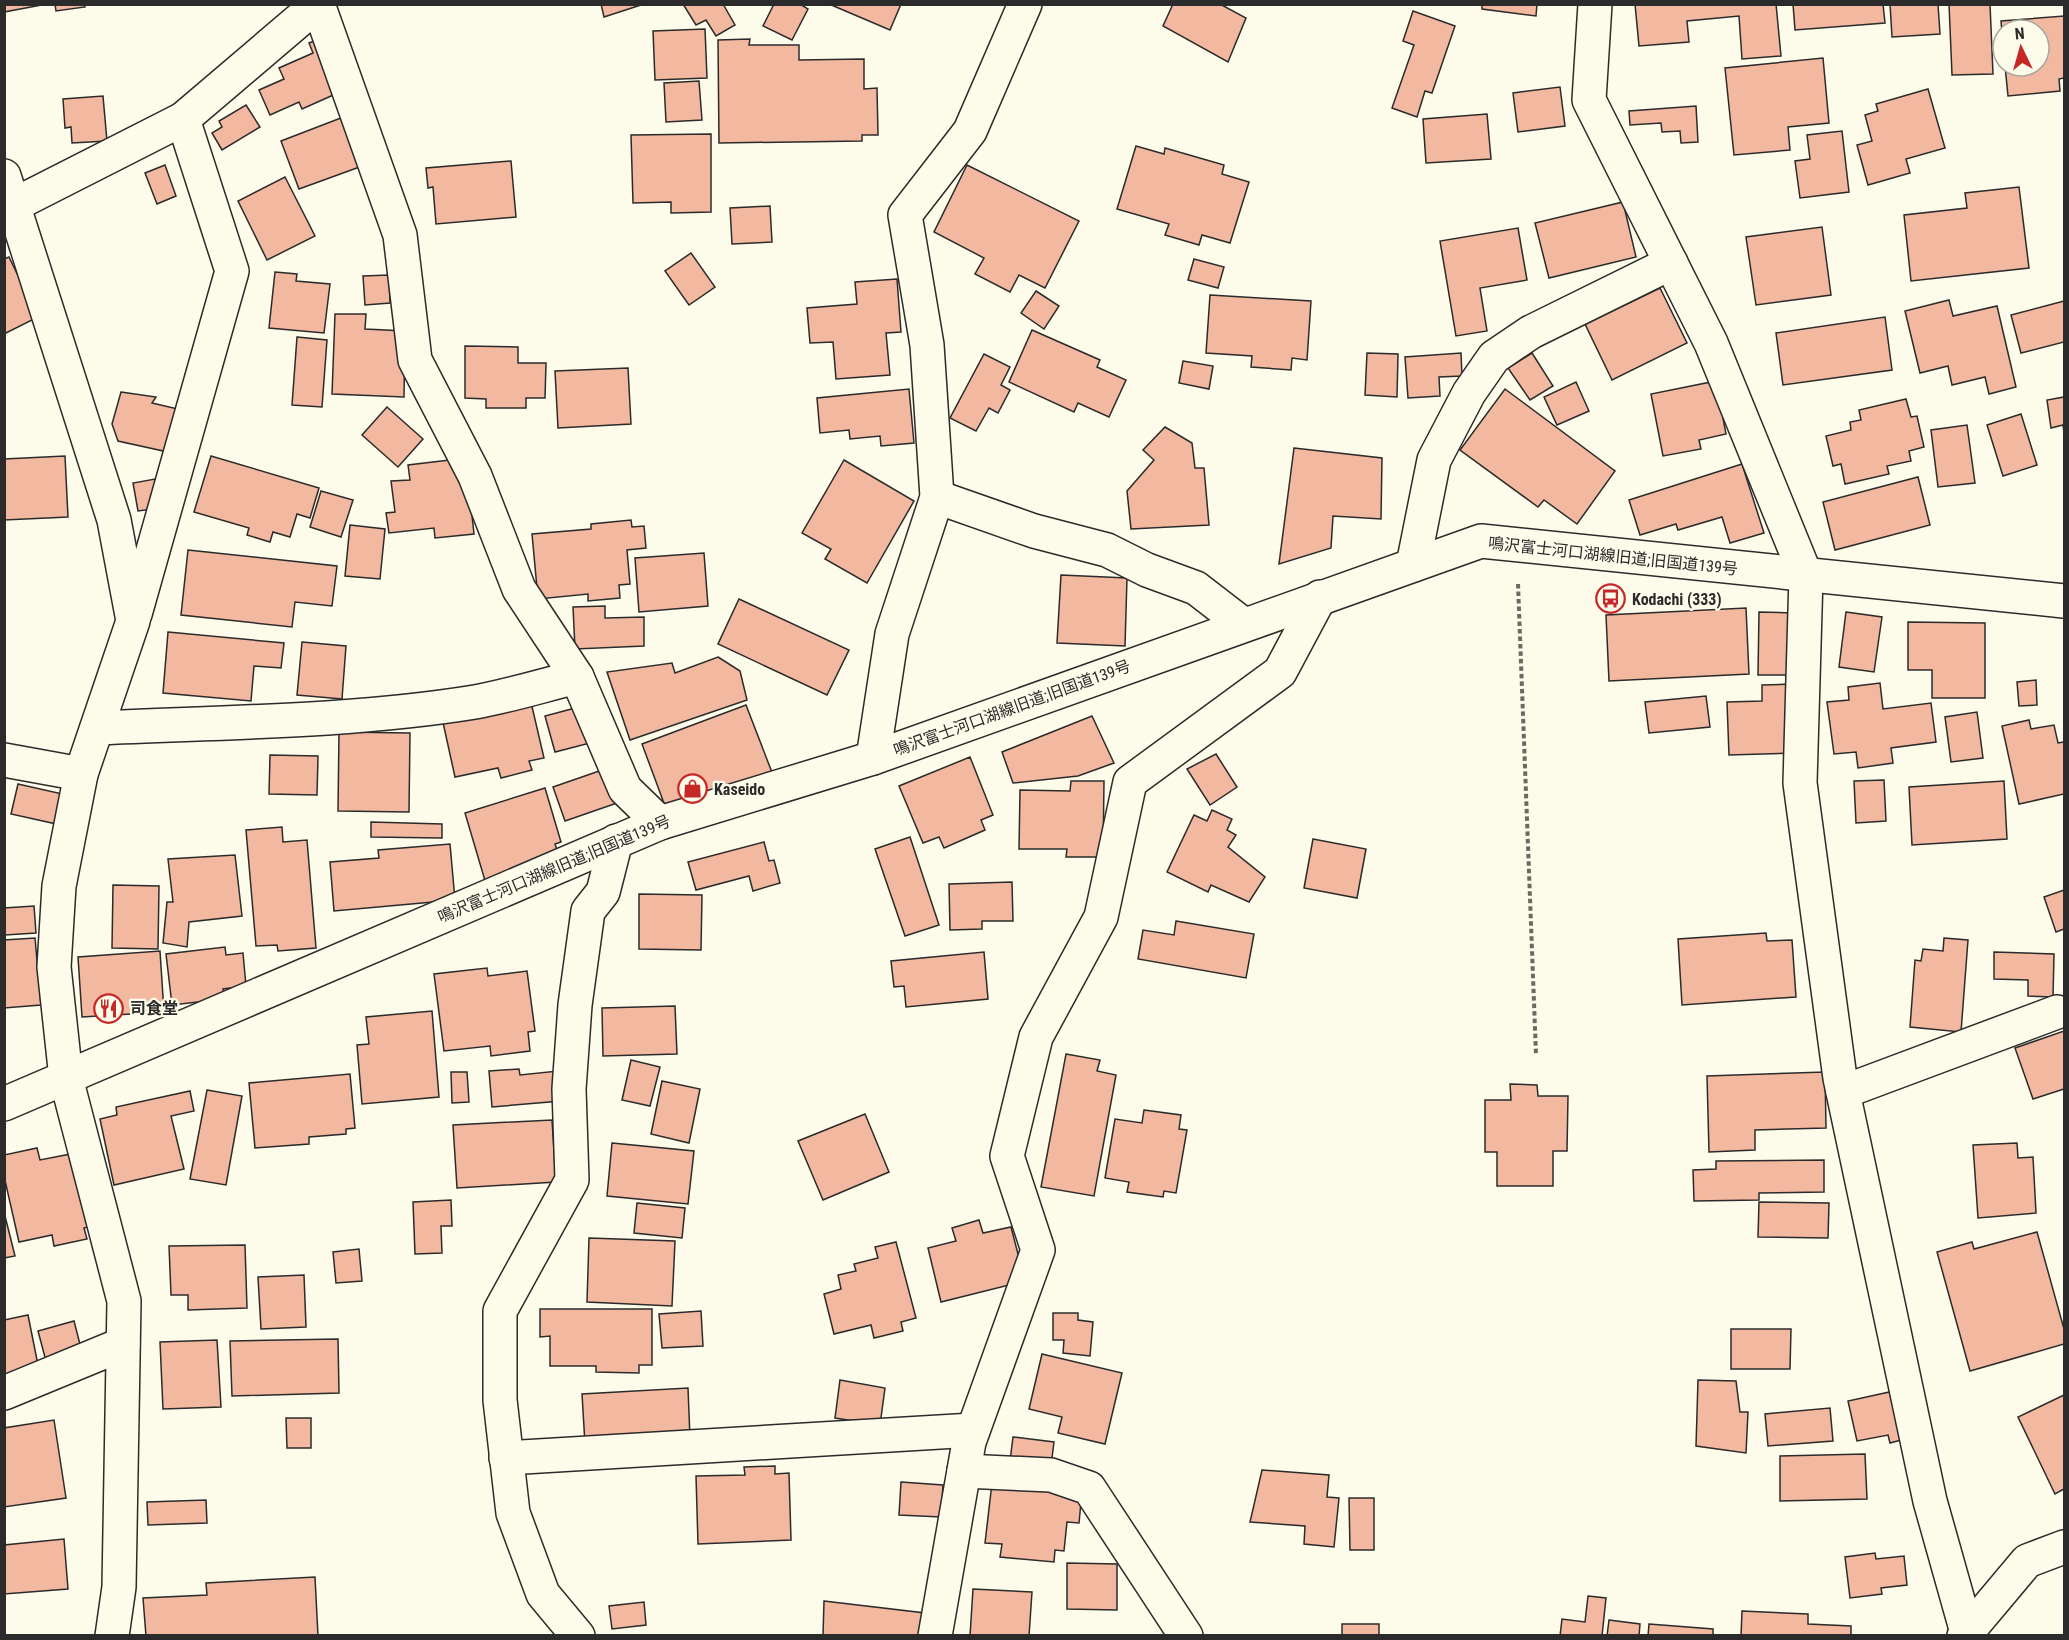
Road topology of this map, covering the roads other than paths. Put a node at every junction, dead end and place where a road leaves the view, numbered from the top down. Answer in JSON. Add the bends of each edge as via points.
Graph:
{"nodes":[{"id":1,"x":1025,"y":4,"type":"edge"},
{"id":2,"x":1595,"y":4,"type":"edge"},
{"id":3,"x":183,"y":119,"type":"junction"},
{"id":4,"x":8,"y":197,"type":"edge"},
{"id":5,"x":1671,"y":263,"type":"junction"},
{"id":6,"x":938,"y":497,"type":"junction"},
{"id":7,"x":1413,"y":565,"type":"junction"},
{"id":8,"x":1806,"y":576,"type":"junction"},
{"id":9,"x":1320,"y":597,"type":"junction"},
{"id":10,"x":2064,"y":601,"type":"edge"},
{"id":11,"x":133,"y":621,"type":"junction"},
{"id":12,"x":1244,"y":625,"type":"junction"},
{"id":13,"x":577,"y":677,"type":"junction"},
{"id":14,"x":97,"y":728,"type":"junction"},
{"id":15,"x":873,"y":758,"type":"junction"},
{"id":16,"x":4,"y":760,"type":"edge"},
{"id":17,"x":81,"y":774,"type":"junction"},
{"id":18,"x":660,"y":823,"type":"junction"},
{"id":19,"x":616,"y":841,"type":"junction"},
{"id":20,"x":2057,"y":1012,"type":"dead end"},
{"id":21,"x":66,"y":1078,"type":"junction"},
{"id":22,"x":1843,"y":1092,"type":"junction"},
{"id":23,"x":4,"y":1104,"type":"edge"},
{"id":24,"x":123,"y":1344,"type":"junction"},
{"id":25,"x":4,"y":1393,"type":"edge"},
{"id":26,"x":973,"y":1430,"type":"junction"},
{"id":27,"x":506,"y":1458,"type":"junction"},
{"id":28,"x":964,"y":1470,"type":"junction"},
{"id":29,"x":2064,"y":1547,"type":"edge"},
{"id":30,"x":112,"y":1635,"type":"edge"},
{"id":31,"x":578,"y":1635,"type":"edge"},
{"id":32,"x":935,"y":1635,"type":"edge"},
{"id":33,"x":1186,"y":1635,"type":"edge"},
{"id":34,"x":1966,"y":1635,"type":"edge"}],
"edges":[{"from":1,"to":6,"type":"street","via":[[970,130],[905,215],[927,345]]},
{"from":2,"to":5,"type":"street","via":[[1589,99]]},
{"from":3,"to":4,"type":"street"},
{"from":3,"to":11,"type":"street","via":[[232,271]]},
{"from":3,"to":13,"type":"street","via":[[318,4],[400,235],[415,360],[475,476],[519,589]]},
{"from":4,"to":11,"type":"street","via":[[114,520]]},
{"from":5,"to":7,"type":"street","via":[[1531,332],[1494,357],[1469,393],[1434,460]]},
{"from":5,"to":8,"type":"street","via":[[1711,343]]},
{"from":6,"to":12,"type":"street","via":[[1034,531],[1107,550],[1196,588]]},
{"from":6,"to":15,"type":"street","via":[[892,634]]},
{"from":7,"to":8,"type":"street","name":"鳴沢富士河口湖線旧道;旧国道139号","via":[[1481,541]]},
{"from":7,"to":9,"type":"street","name":"鳴沢富士河口湖線旧道;旧国道139号"},
{"from":8,"to":10,"type":"street","name":"鳴沢富士河口湖線旧道;旧国道139号"},
{"from":8,"to":22,"type":"street","via":[[1800,783]]},
{"from":9,"to":12,"type":"street","name":"鳴沢富士河口湖線旧道;旧国道139号"},
{"from":9,"to":26,"type":"street","via":[[1280,672],[1130,782],[1101,917],[1036,1037],[1007,1155],[1038,1250]]},
{"from":11,"to":14,"type":"street"},
{"from":12,"to":15,"type":"street","name":"鳴沢富士河口湖線旧道;旧国道139号"},
{"from":13,"to":14,"type":"street","via":[[477,701],[410,710]]},
{"from":13,"to":18,"type":"street","via":[[626,789]]},
{"from":14,"to":17,"type":"street"},
{"from":15,"to":18,"type":"street","name":"鳴沢富士河口湖線旧道;旧国道139号"},
{"from":16,"to":17,"type":"street"},
{"from":17,"to":21,"type":"street","via":[[59,886],[54,967]]},
{"from":18,"to":19,"type":"street","name":"鳴沢富士河口湖線旧道;旧国道139号"},
{"from":19,"to":21,"type":"street","name":"鳴沢富士河口湖線旧道;旧国道139号"},
{"from":19,"to":27,"type":"street","via":[[603,892],[588,911],[577,994],[569,1089],[572,1180],[500,1311],[500,1400]]},
{"from":20,"to":22,"type":"street"},
{"from":21,"to":23,"type":"street","name":"鳴沢富士河口湖線旧道;旧国道139号"},
{"from":21,"to":24,"type":"street","via":[[124,1302]]},
{"from":22,"to":34,"type":"street","via":[[1930,1501]]},
{"from":24,"to":25,"type":"street"},
{"from":24,"to":30,"type":"street","via":[[119,1587]]},
{"from":26,"to":27,"type":"street"},
{"from":26,"to":28,"type":"street"},
{"from":27,"to":31,"type":"street","via":[[513,1514],[543,1594]]},
{"from":28,"to":32,"type":"street"},
{"from":28,"to":33,"type":"street","via":[[1051,1475],[1089,1488]]},
{"from":29,"to":34,"type":"street","via":[[2027,1561]]}]}
